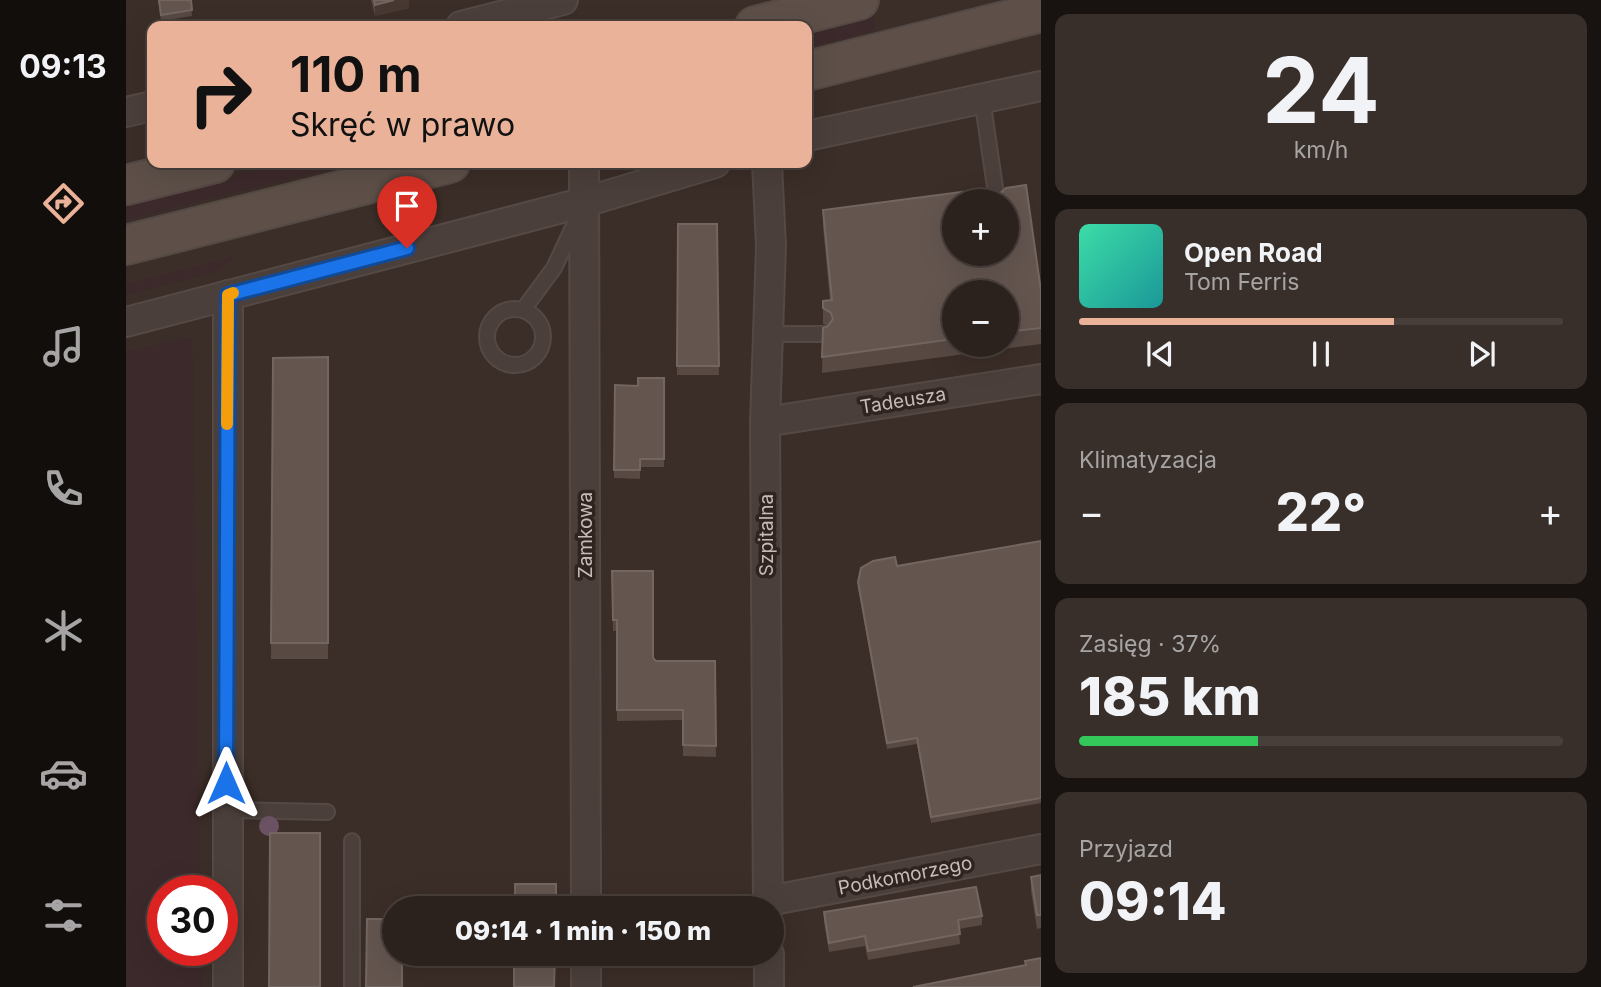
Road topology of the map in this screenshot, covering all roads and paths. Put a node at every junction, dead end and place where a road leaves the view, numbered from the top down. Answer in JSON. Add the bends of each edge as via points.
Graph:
{"nodes":[{"id":1,"x":552,"y":1,"type":"edge"},
{"id":2,"x":841,"y":2,"type":"edge"},
{"id":3,"x":1041,"y":12,"type":"edge"},
{"id":4,"x":479,"y":21,"type":"edge"},
{"id":5,"x":773,"y":21,"type":"edge"},
{"id":6,"x":812,"y":70,"type":"edge"},
{"id":7,"x":1041,"y":86,"type":"edge"},
{"id":8,"x":982,"y":98,"type":"junction"},
{"id":9,"x":147,"y":107,"type":"edge"},
{"id":10,"x":126,"y":112,"type":"edge"},
{"id":11,"x":812,"y":135,"type":"edge"},
{"id":12,"x":195,"y":168,"type":"edge"},
{"id":13,"x":430,"y":168,"type":"edge"},
{"id":14,"x":584,"y":168,"type":"edge"},
{"id":15,"x":698,"y":168,"type":"edge"},
{"id":16,"x":767,"y":168,"type":"edge"},
{"id":17,"x":126,"y":185,"type":"edge"},
{"id":18,"x":995,"y":189,"type":"edge"},
{"id":19,"x":585,"y":202,"type":"junction"},
{"id":20,"x":126,"y":245,"type":"edge"},
{"id":21,"x":228,"y":295,"type":"junction"},
{"id":22,"x":523,"y":310,"type":"junction"},
{"id":23,"x":126,"y":322,"type":"edge"},
{"id":24,"x":769,"y":334,"type":"junction"},
{"id":25,"x":823,"y":334,"type":"edge"},
{"id":26,"x":1041,"y":379,"type":"edge"},
{"id":27,"x":765,"y":422,"type":"junction"},
{"id":28,"x":226,"y":810,"type":"junction"},
{"id":29,"x":327,"y":812,"type":"dead end"},
{"id":30,"x":352,"y":841,"type":"dead end"},
{"id":31,"x":1041,"y":849,"type":"edge"},
{"id":32,"x":586,"y":896,"type":"edge"},
{"id":33,"x":768,"y":896,"type":"edge"},
{"id":34,"x":784,"y":902,"type":"edge"},
{"id":35,"x":586,"y":966,"type":"edge"},
{"id":36,"x":769,"y":966,"type":"edge"},
{"id":37,"x":228,"y":987,"type":"edge"},
{"id":38,"x":352,"y":987,"type":"edge"},
{"id":39,"x":586,"y":987,"type":"edge"},
{"id":40,"x":769,"y":987,"type":"edge"}],
"edges":[{"from":1,"to":4,"type":"street"},
{"from":2,"to":5,"type":"main road"},
{"from":3,"to":6,"type":"main road"},
{"from":7,"to":8,"type":"street"},
{"from":8,"to":11,"type":"street"},
{"from":8,"to":18,"type":"lane"},
{"from":9,"to":10,"type":"street"},
{"from":12,"to":17,"type":"main road"},
{"from":13,"to":20,"type":"main road"},
{"from":14,"to":19,"type":"street","name":"Zamkowa"},
{"from":15,"to":19,"type":"street"},
{"from":16,"to":24,"type":"street","name":"Szpitalna"},
{"from":19,"to":21,"type":"street"},
{"from":19,"to":22,"type":"lane","via":[[554,268]]},
{"from":19,"to":32,"type":"street","name":"Zamkowa"},
{"from":21,"to":23,"type":"street"},
{"from":21,"to":28,"type":"street"},
{"from":22,"to":22,"type":"lane","via":[[497,315],[488,330],[489,348],[500,362],[528,363],[544,340],[539,321]]},
{"from":24,"to":25,"type":"lane"},
{"from":24,"to":27,"type":"street","name":"Szpitalna"},
{"from":26,"to":27,"type":"street","name":"Tadeusza"},
{"from":27,"to":33,"type":"street","name":"Szpitalna"},
{"from":28,"to":29,"type":"lane"},
{"from":28,"to":37,"type":"street"},
{"from":30,"to":38,"type":"lane"},
{"from":31,"to":34,"type":"street","name":"Podkomorzego"},
{"from":35,"to":39,"type":"street"},
{"from":36,"to":40,"type":"street"}]}
